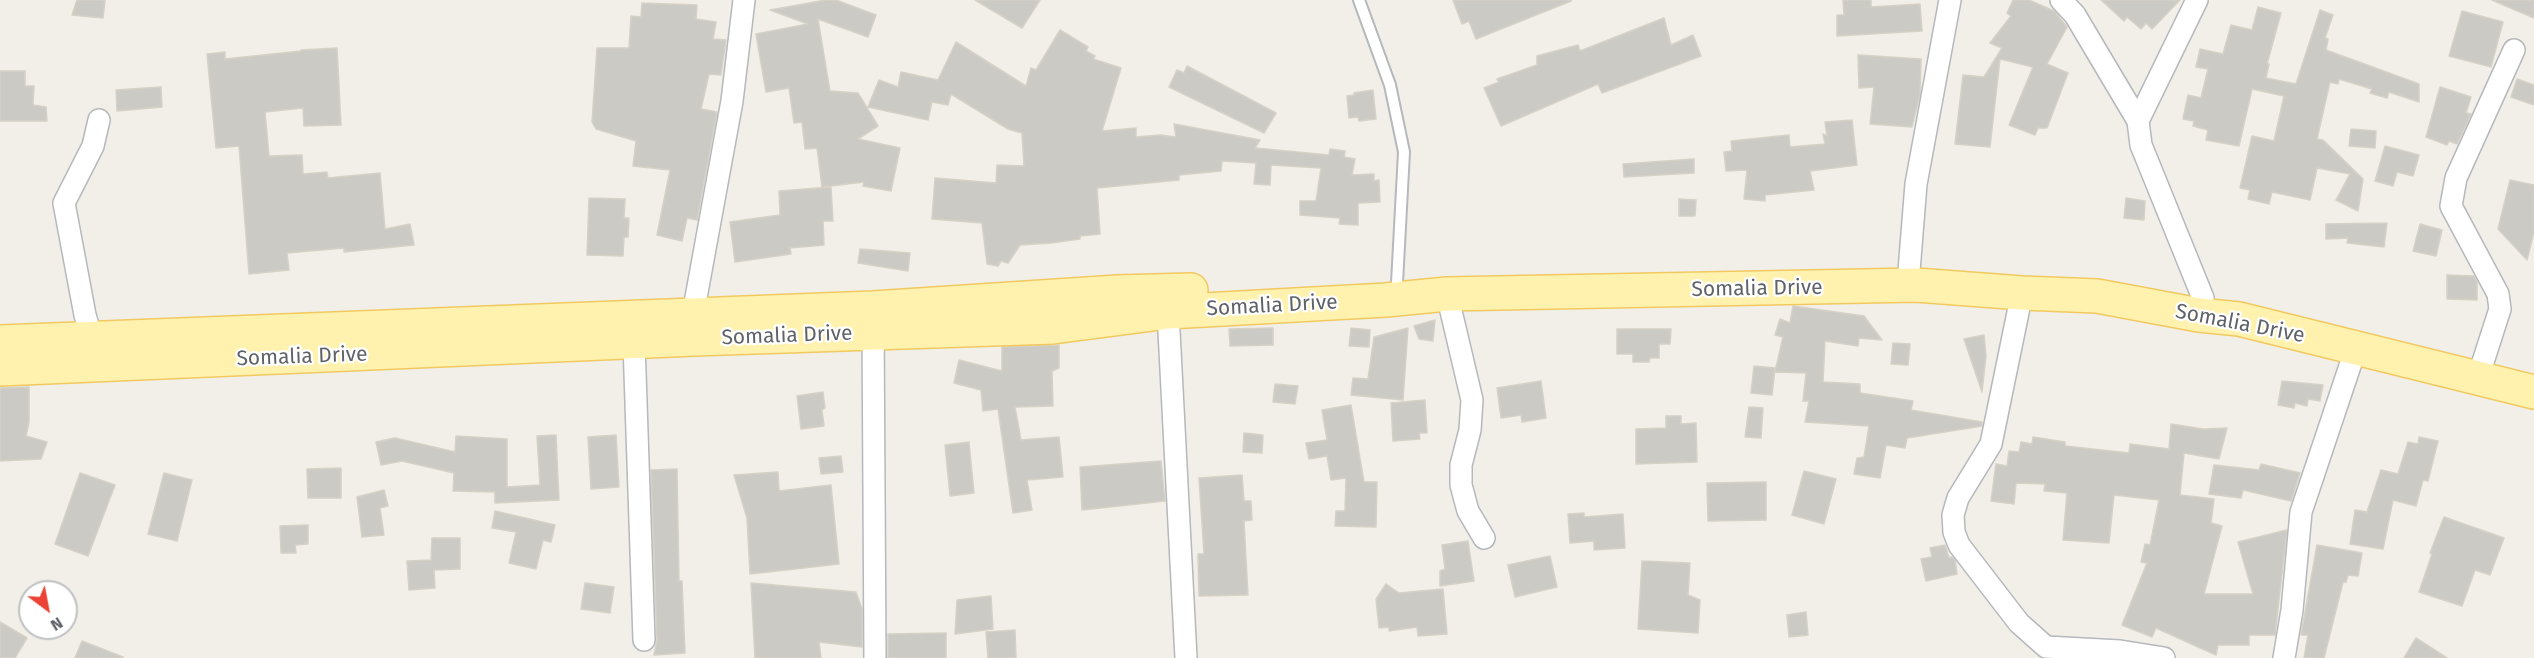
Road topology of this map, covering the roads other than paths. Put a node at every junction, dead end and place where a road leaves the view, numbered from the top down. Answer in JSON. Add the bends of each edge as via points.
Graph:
{"nodes":[{"id":1,"x":744,"y":0,"type":"edge"},
{"id":2,"x":1359,"y":0,"type":"edge"},
{"id":3,"x":1950,"y":0,"type":"edge"},
{"id":4,"x":2061,"y":0,"type":"edge"},
{"id":5,"x":2197,"y":0,"type":"edge"},
{"id":6,"x":2514,"y":50,"type":"dead end"},
{"id":7,"x":99,"y":120,"type":"dead end"},
{"id":8,"x":2138,"y":121,"type":"junction"},
{"id":9,"x":1909,"y":271,"type":"junction"},
{"id":10,"x":1397,"y":284,"type":"junction"},
{"id":11,"x":2022,"y":293,"type":"junction"},
{"id":12,"x":1447,"y":294,"type":"junction"},
{"id":13,"x":2201,"y":307,"type":"junction"},
{"id":14,"x":1168,"y":312,"type":"junction"},
{"id":15,"x":693,"y":314,"type":"junction"},
{"id":16,"x":873,"y":320,"type":"junction"},
{"id":17,"x":92,"y":339,"type":"junction"},
{"id":18,"x":0,"y":342,"type":"edge"},
{"id":19,"x":634,"y":343,"type":"junction"},
{"id":20,"x":2356,"y":348,"type":"junction"},
{"id":21,"x":2482,"y":365,"type":"junction"},
{"id":22,"x":0,"y":369,"type":"edge"},
{"id":23,"x":2534,"y":379,"type":"edge"},
{"id":24,"x":2534,"y":392,"type":"edge"},
{"id":25,"x":1484,"y":538,"type":"dead end"},
{"id":26,"x":644,"y":640,"type":"dead end"},
{"id":27,"x":875,"y":658,"type":"edge"},
{"id":28,"x":1186,"y":658,"type":"edge"},
{"id":29,"x":2164,"y":658,"type":"edge"},
{"id":30,"x":2284,"y":658,"type":"edge"}],
"edges":[{"from":1,"to":15,"type":"street","via":[[732,101]]},
{"from":2,"to":10,"type":"lane","via":[[1390,85],[1404,152]]},
{"from":3,"to":9,"type":"street","via":[[1916,184]]},
{"from":4,"to":8,"type":"street","via":[[2076,15]]},
{"from":5,"to":8,"type":"street"},
{"from":6,"to":21,"type":"street","via":[[2456,178],[2451,206],[2498,294],[2500,309]]},
{"from":7,"to":17,"type":"street","via":[[93,146],[64,203]]},
{"from":8,"to":13,"type":"street","via":[[2141,145]]},
{"from":9,"to":10,"type":"main road","name":"Somalia Drive","via":[[1722,268]]},
{"from":9,"to":13,"type":"main road","name":"Somalia Drive","via":[[2073,283]]},
{"from":10,"to":16,"type":"main road","name":"Somalia Drive","via":[[1118,292]]},
{"from":11,"to":12,"type":"main road","name":"Somalia Drive","via":[[1917,285]]},
{"from":11,"to":13,"type":"main road","name":"Somalia Drive"},
{"from":11,"to":29,"type":"street","via":[[1990,444],[1958,498],[1953,515],[1959,545],[2019,623],[2046,648],[2121,651]]},
{"from":12,"to":14,"type":"main road","name":"Somalia Drive"},
{"from":12,"to":25,"type":"street","via":[[1472,400],[1461,485],[1468,512]]},
{"from":13,"to":20,"type":"main road","name":"Somalia Drive"},
{"from":13,"to":21,"type":"main road","name":"Somalia Drive"},
{"from":14,"to":16,"type":"main road","name":"Somalia Drive","via":[[1053,327]]},
{"from":14,"to":28,"type":"street"},
{"from":15,"to":16,"type":"main road","name":"Somalia Drive"},
{"from":15,"to":17,"type":"main road","name":"Somalia Drive"},
{"from":16,"to":19,"type":"main road","name":"Somalia Drive"},
{"from":16,"to":27,"type":"street"},
{"from":17,"to":18,"type":"main road","name":"Somalia Drive"},
{"from":19,"to":22,"type":"main road","name":"Somalia Drive"},
{"from":19,"to":26,"type":"street"},
{"from":20,"to":24,"type":"main road","name":"Somalia Drive"},
{"from":20,"to":30,"type":"street","via":[[2301,512]]},
{"from":21,"to":23,"type":"main road","name":"Somalia Drive"}]}
